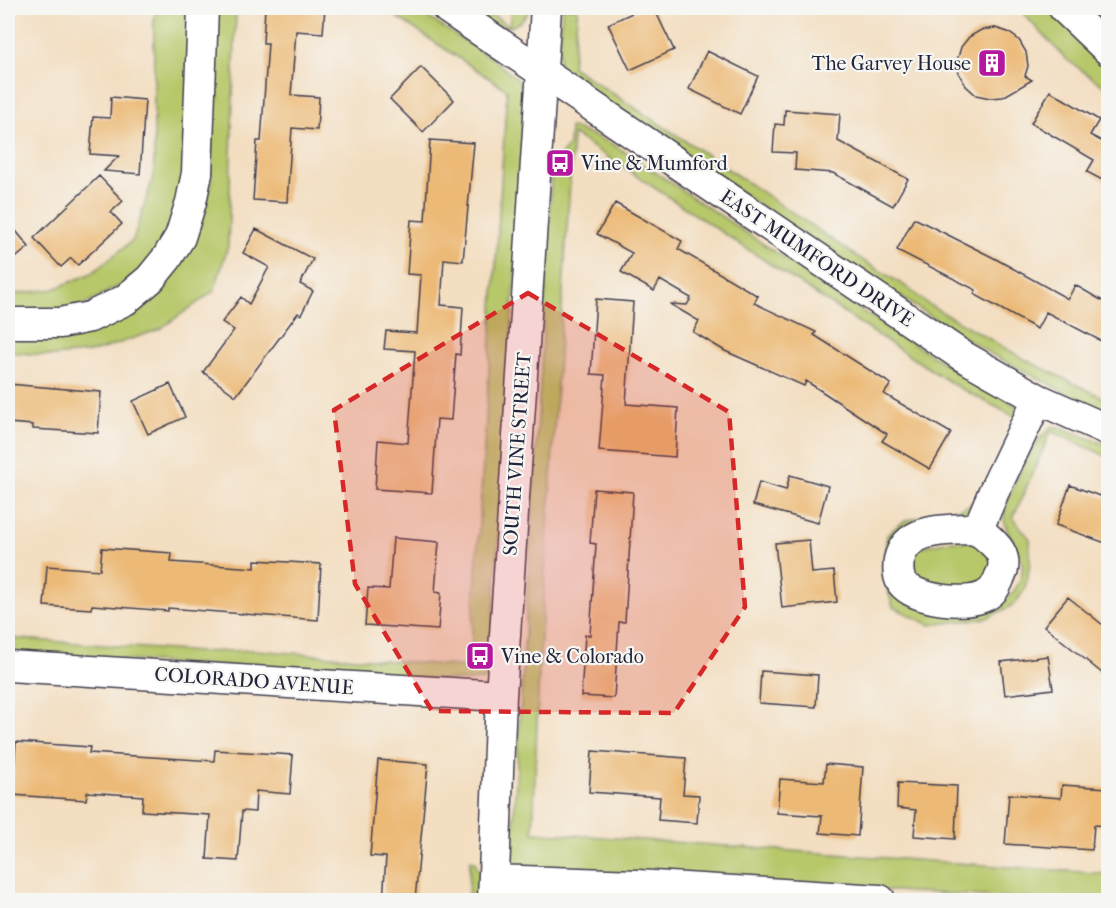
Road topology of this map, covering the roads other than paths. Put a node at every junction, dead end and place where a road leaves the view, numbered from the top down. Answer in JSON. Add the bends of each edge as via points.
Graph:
{"nodes":[{"id":1,"x":203,"y":8,"type":"edge"},
{"id":2,"x":447,"y":8,"type":"edge"},
{"id":3,"x":546,"y":8,"type":"edge"},
{"id":4,"x":1064,"y":8,"type":"edge"},
{"id":5,"x":1108,"y":50,"type":"edge"},
{"id":6,"x":543,"y":73,"type":"junction"},
{"id":7,"x":8,"y":322,"type":"edge"},
{"id":8,"x":1038,"y":399,"type":"junction"},
{"id":9,"x":1108,"y":430,"type":"edge"},
{"id":10,"x":978,"y":529,"type":"dead end"},
{"id":11,"x":8,"y":666,"type":"edge"},
{"id":12,"x":501,"y":696,"type":"junction"},
{"id":13,"x":494,"y":890,"type":"edge"},
{"id":14,"x":880,"y":900,"type":"edge"}],
"edges":[{"from":1,"to":7,"type":"street","via":[[197,172],[180,237],[167,258],[125,300],[90,317],[60,323]]},
{"from":2,"to":6,"type":"street","name":"EAST MUMFORD DRIVE"},
{"from":3,"to":6,"type":"street","name":"SOUTH VINE STREET"},
{"from":4,"to":5,"type":"street"},
{"from":6,"to":8,"type":"street","name":"EAST MUMFORD DRIVE","via":[[960,355]]},
{"from":6,"to":12,"type":"street","name":"SOUTH VINE STREET"},
{"from":8,"to":9,"type":"street","name":"EAST MUMFORD DRIVE"},
{"from":8,"to":10,"type":"street"},
{"from":11,"to":12,"type":"street","name":"COLORADO AVENUE"},
{"from":12,"to":13,"type":"street","name":"SOUTH VINE STREET"},
{"from":13,"to":14,"type":"street","via":[[638,885]]}]}
